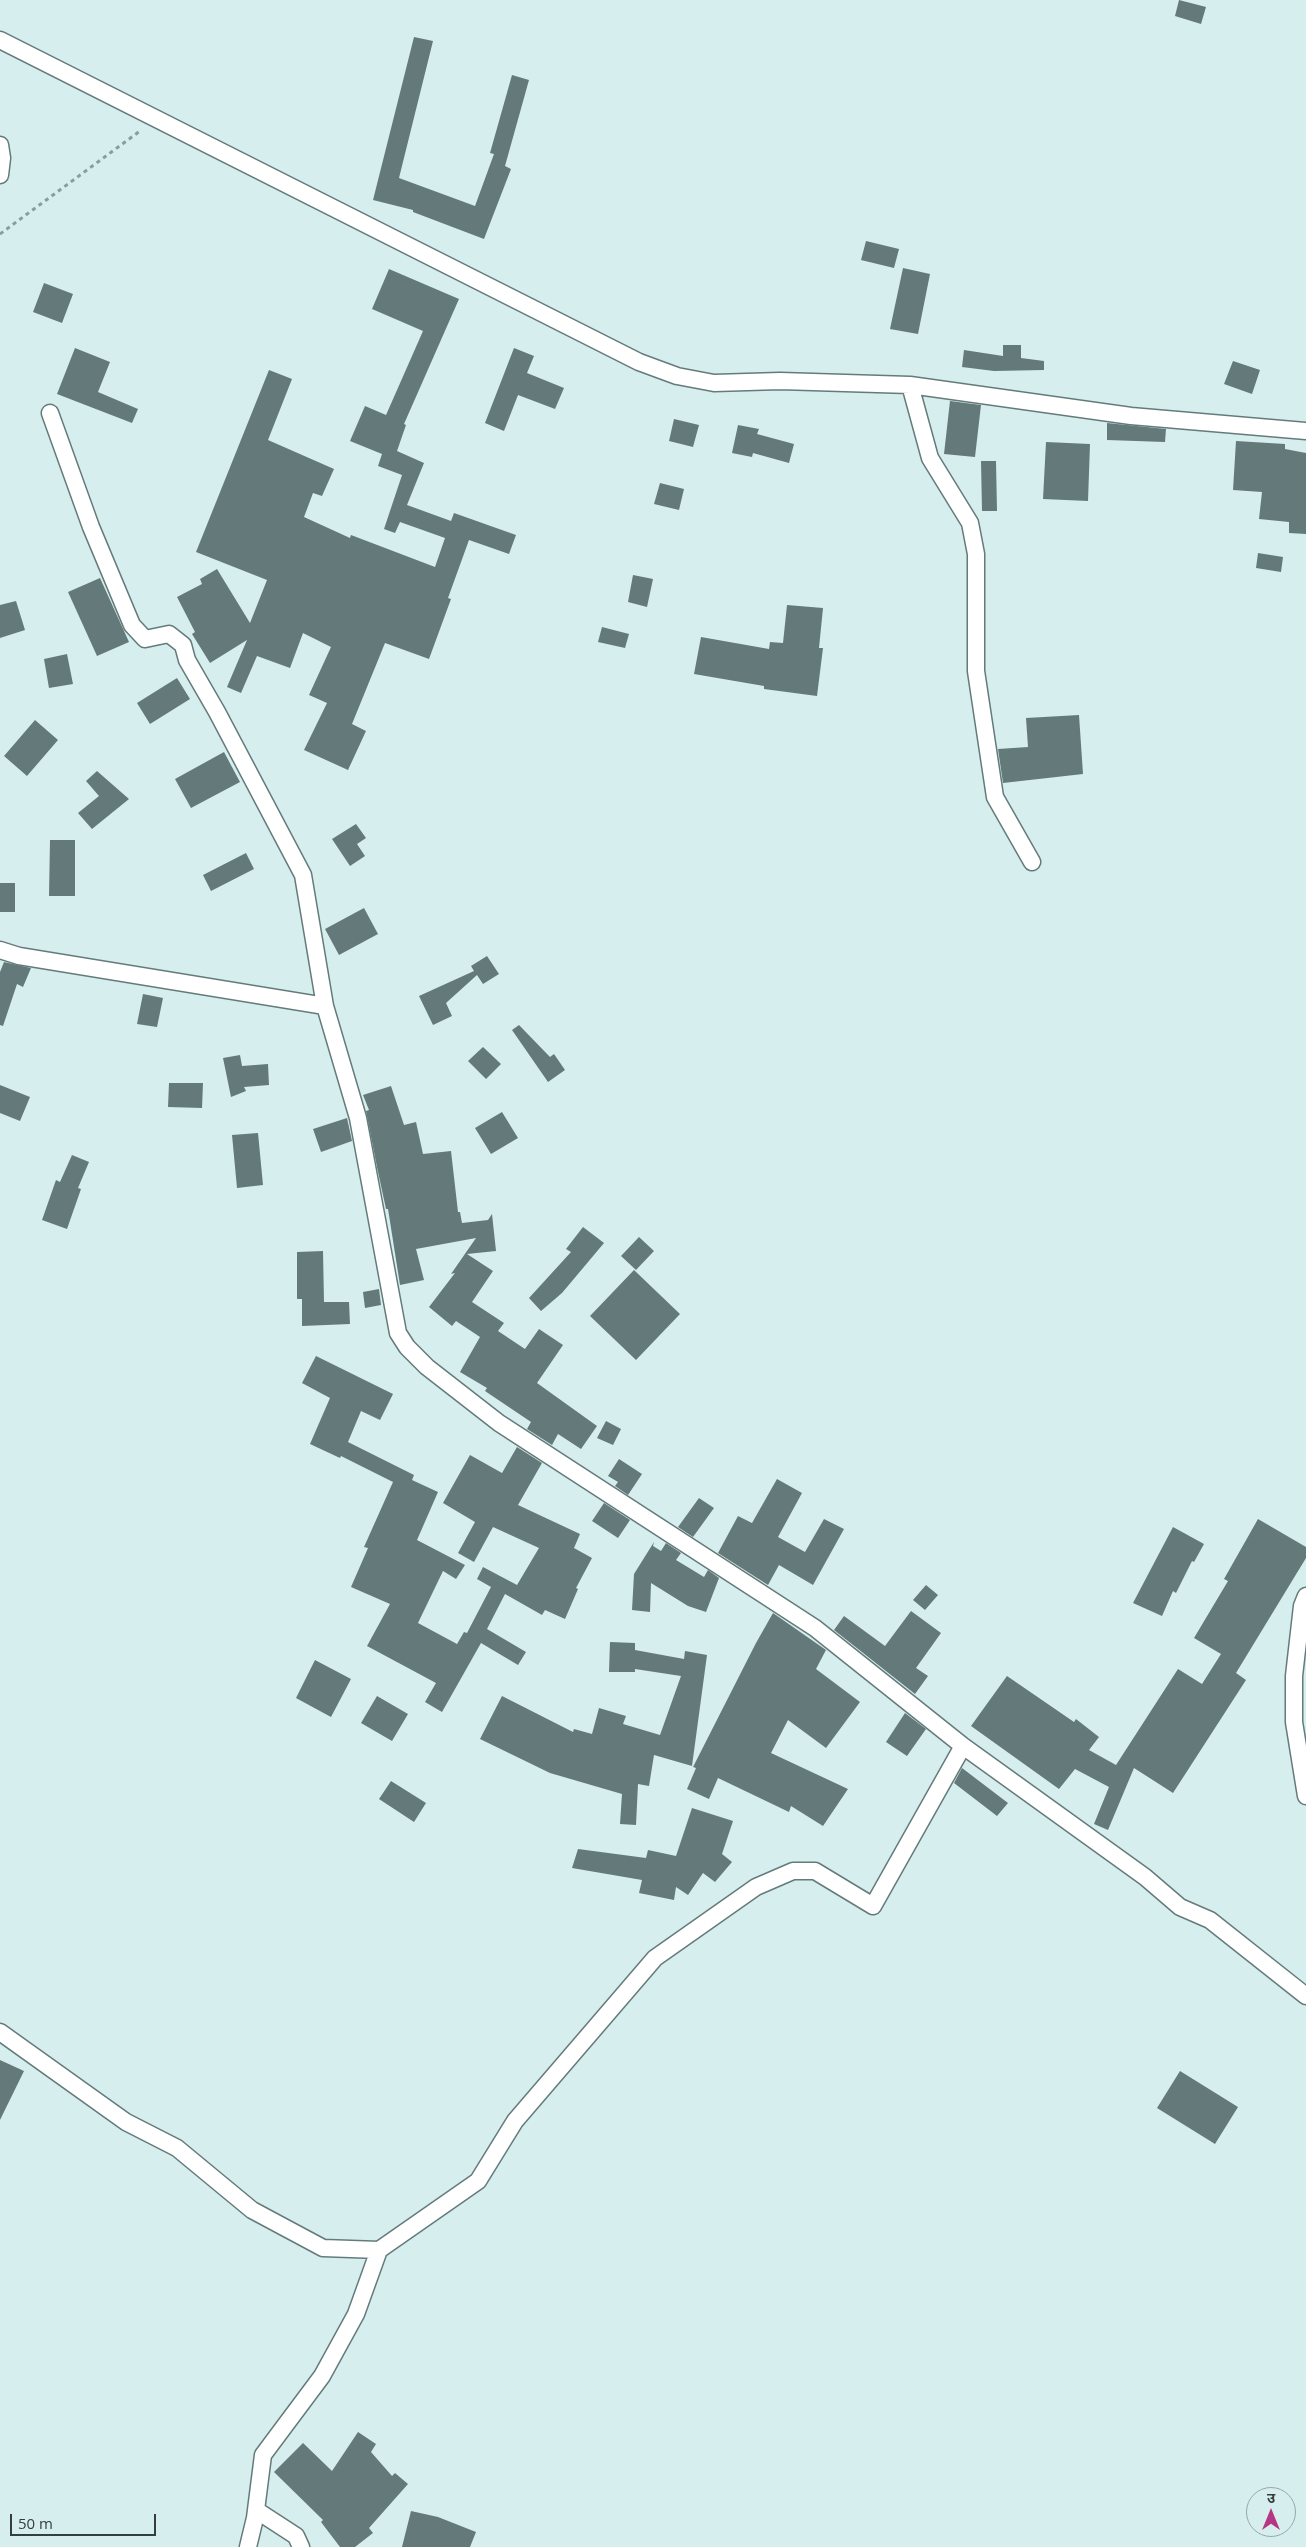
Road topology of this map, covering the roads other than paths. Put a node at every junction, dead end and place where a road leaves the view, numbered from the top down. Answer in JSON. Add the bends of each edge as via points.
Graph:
{"nodes":[{"id":1,"x":0,"y":40,"type":"edge"},
{"id":2,"x":0,"y":145,"type":"edge"},
{"id":3,"x":0,"y":175,"type":"edge"},
{"id":4,"x":910,"y":385,"type":"junction"},
{"id":5,"x":50,"y":413,"type":"dead end"},
{"id":6,"x":1306,"y":431,"type":"edge"},
{"id":7,"x":1032,"y":862,"type":"dead end"},
{"id":8,"x":0,"y":950,"type":"edge"},
{"id":9,"x":325,"y":1006,"type":"junction"},
{"id":10,"x":1306,"y":1596,"type":"edge"},
{"id":11,"x":963,"y":1746,"type":"junction"},
{"id":12,"x":1306,"y":1796,"type":"edge"},
{"id":13,"x":1306,"y":1996,"type":"edge"},
{"id":14,"x":0,"y":2032,"type":"edge"},
{"id":15,"x":379,"y":2250,"type":"junction"},
{"id":16,"x":256,"y":2510,"type":"junction"},
{"id":17,"x":248,"y":2547,"type":"edge"},
{"id":18,"x":301,"y":2547,"type":"edge"}],
"edges":[{"from":1,"to":4,"type":"street","via":[[631,357],[677,376],[714,383],[780,381]]},
{"from":2,"to":3,"type":"street"},
{"from":4,"to":6,"type":"street","via":[[1131,416]]},
{"from":4,"to":7,"type":"street","via":[[930,458],[970,523],[976,554],[976,671],[995,797]]},
{"from":5,"to":9,"type":"street","via":[[91,527],[132,625],[145,639],[169,634],[183,645],[187,660],[303,875]]},
{"from":8,"to":9,"type":"street","via":[[19,956]]},
{"from":9,"to":11,"type":"street","via":[[358,1118],[398,1333],[407,1347],[427,1368],[499,1423],[815,1628]]},
{"from":10,"to":12,"type":"street","via":[[1294,1676],[1294,1722]]},
{"from":11,"to":13,"type":"street","via":[[1145,1877],[1180,1907],[1210,1920]]},
{"from":11,"to":15,"type":"street","via":[[873,1906],[815,1871],[793,1871],[756,1887],[655,1958],[515,2121],[478,2181]]},
{"from":14,"to":15,"type":"street","via":[[126,2122],[177,2148],[252,2210],[324,2248]]},
{"from":15,"to":16,"type":"street","via":[[356,2314],[322,2376],[263,2455]]},
{"from":16,"to":17,"type":"street"},
{"from":16,"to":18,"type":"street","via":[[296,2536]]}]}
